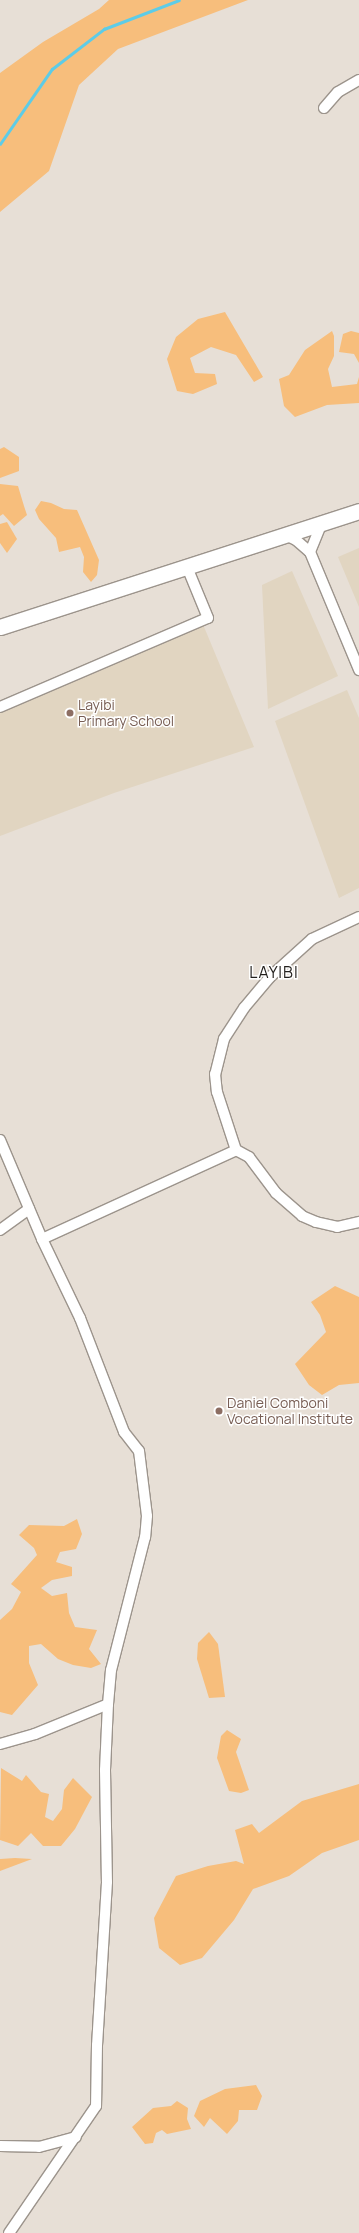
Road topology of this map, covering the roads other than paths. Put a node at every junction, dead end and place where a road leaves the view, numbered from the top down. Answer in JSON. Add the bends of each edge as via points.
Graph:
{"nodes":[{"id":1,"x":359,"y":80,"type":"edge"},
{"id":2,"x":324,"y":108,"type":"dead end"},
{"id":3,"x":359,"y":511,"type":"edge"},
{"id":4,"x":322,"y":523,"type":"junction"},
{"id":5,"x":285,"y":535,"type":"junction"},
{"id":6,"x":310,"y":552,"type":"junction"},
{"id":7,"x":187,"y":567,"type":"junction"},
{"id":8,"x":0,"y":627,"type":"edge"},
{"id":9,"x":359,"y":670,"type":"edge"},
{"id":10,"x":0,"y":707,"type":"edge"},
{"id":11,"x":359,"y":917,"type":"edge"},
{"id":12,"x":0,"y":1140,"type":"edge"},
{"id":13,"x":236,"y":1150,"type":"junction"},
{"id":14,"x":29,"y":1209,"type":"junction"},
{"id":15,"x":359,"y":1222,"type":"edge"},
{"id":16,"x":0,"y":1230,"type":"edge"},
{"id":17,"x":42,"y":1239,"type":"junction"},
{"id":18,"x":108,"y":1704,"type":"junction"},
{"id":19,"x":0,"y":1744,"type":"edge"},
{"id":20,"x":76,"y":2136,"type":"junction"},
{"id":21,"x":0,"y":2146,"type":"edge"},
{"id":22,"x":9,"y":2233,"type":"edge"}],
"edges":[{"from":1,"to":2,"type":"street","via":[[338,92]]},
{"from":3,"to":4,"type":"street"},
{"from":4,"to":5,"type":"street"},
{"from":4,"to":6,"type":"street"},
{"from":5,"to":6,"type":"street","via":[[296,540]]},
{"from":5,"to":7,"type":"street"},
{"from":6,"to":9,"type":"street"},
{"from":7,"to":8,"type":"street"},
{"from":7,"to":10,"type":"street","via":[[208,618]]},
{"from":11,"to":13,"type":"street","via":[[330,929],[297,950],[254,995],[224,1039],[215,1074],[217,1092]]},
{"from":12,"to":14,"type":"street"},
{"from":13,"to":15,"type":"street","via":[[249,1157],[276,1193],[302,1216],[332,1227]]},
{"from":13,"to":17,"type":"street"},
{"from":14,"to":16,"type":"street"},
{"from":14,"to":17,"type":"street"},
{"from":17,"to":18,"type":"street","via":[[80,1318],[124,1432],[139,1451],[146,1530],[111,1670]]},
{"from":18,"to":19,"type":"street","via":[[35,1734]]},
{"from":18,"to":20,"type":"street","via":[[105,1770],[107,1882],[97,2045],[98,2087],[96,2106]]},
{"from":20,"to":21,"type":"street","via":[[39,2147]]},
{"from":20,"to":22,"type":"street"}]}
